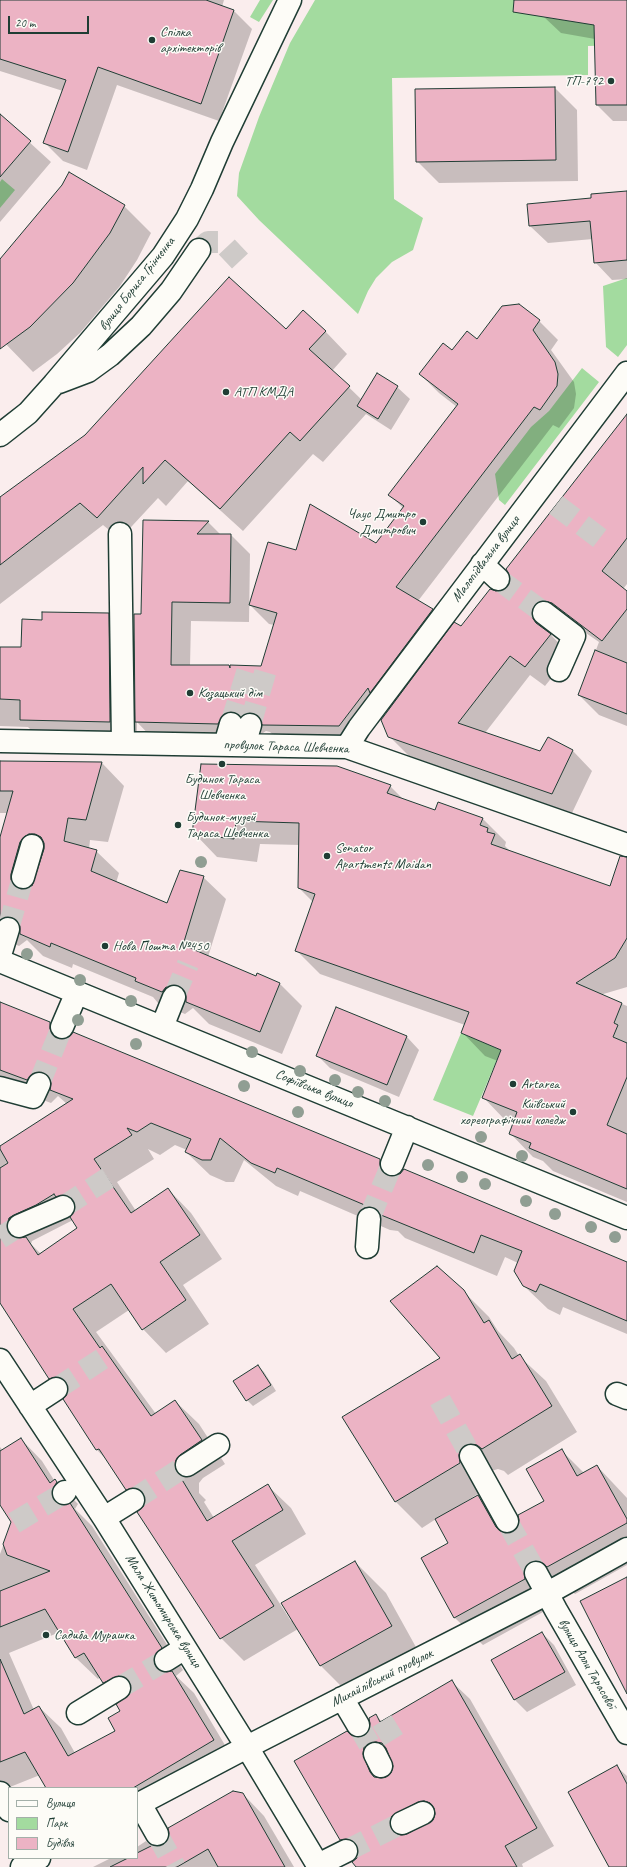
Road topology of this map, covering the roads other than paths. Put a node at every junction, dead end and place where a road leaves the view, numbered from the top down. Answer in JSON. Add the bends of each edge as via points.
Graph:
{"nodes":[{"id":1,"x":290,"y":0,"type":"edge"},
{"id":2,"x":199,"y":250,"type":"tunnel mouth"},
{"id":3,"x":627,"y":373,"type":"edge"},
{"id":4,"x":54,"y":384,"type":"junction"},
{"id":5,"x":0,"y":435,"type":"edge"},
{"id":6,"x":120,"y":534,"type":"dead end"},
{"id":7,"x":482,"y":564,"type":"junction"},
{"id":8,"x":498,"y":579,"type":"tunnel mouth"},
{"id":9,"x":544,"y":613,"type":"tunnel mouth"},
{"id":10,"x":558,"y":670,"type":"dead end"},
{"id":11,"x":240,"y":724,"type":"tunnel mouth"},
{"id":12,"x":0,"y":742,"type":"edge"},
{"id":13,"x":123,"y":743,"type":"junction"},
{"id":14,"x":234,"y":745,"type":"junction"},
{"id":15,"x":347,"y":747,"type":"junction"},
{"id":16,"x":627,"y":845,"type":"edge"},
{"id":17,"x":32,"y":846,"type":"dead end"},
{"id":18,"x":23,"y":877,"type":"tunnel mouth"},
{"id":19,"x":8,"y":929,"type":"tunnel mouth"},
{"id":20,"x":0,"y":955,"type":"edge"},
{"id":21,"x":0,"y":961,"type":"edge"},
{"id":22,"x":77,"y":992,"type":"junction"},
{"id":23,"x":174,"y":997,"type":"tunnel mouth"},
{"id":24,"x":162,"y":1027,"type":"junction"},
{"id":25,"x":62,"y":1028,"type":"tunnel mouth"},
{"id":26,"x":38,"y":1084,"type":"tunnel mouth"},
{"id":27,"x":0,"y":1088,"type":"edge"},
{"id":28,"x":407,"y":1127,"type":"junction"},
{"id":29,"x":392,"y":1164,"type":"tunnel mouth"},
{"id":30,"x":63,"y":1207,"type":"tunnel mouth"},
{"id":31,"x":627,"y":1218,"type":"edge"},
{"id":32,"x":369,"y":1219,"type":"tunnel mouth"},
{"id":33,"x":18,"y":1226,"type":"tunnel mouth"},
{"id":34,"x":367,"y":1247,"type":"dead end"},
{"id":35,"x":0,"y":1360,"type":"edge"},
{"id":36,"x":56,"y":1389,"type":"tunnel mouth"},
{"id":37,"x":30,"y":1406,"type":"junction"},
{"id":38,"x":218,"y":1445,"type":"dead end"},
{"id":39,"x":471,"y":1456,"type":"tunnel mouth"},
{"id":40,"x":187,"y":1465,"type":"tunnel mouth"},
{"id":41,"x":133,"y":1500,"type":"tunnel mouth"},
{"id":42,"x":104,"y":1518,"type":"junction"},
{"id":43,"x":507,"y":1521,"type":"tunnel mouth"},
{"id":44,"x":627,"y":1549,"type":"edge"},
{"id":45,"x":536,"y":1573,"type":"tunnel mouth"},
{"id":46,"x":546,"y":1594,"type":"junction"},
{"id":47,"x":186,"y":1648,"type":"junction"},
{"id":48,"x":166,"y":1660,"type":"tunnel mouth"},
{"id":49,"x":119,"y":1688,"type":"tunnel mouth"},
{"id":50,"x":342,"y":1698,"type":"junction"},
{"id":51,"x":78,"y":1712,"type":"dead end"},
{"id":52,"x":358,"y":1725,"type":"tunnel mouth"},
{"id":53,"x":627,"y":1733,"type":"edge"},
{"id":54,"x":247,"y":1746,"type":"junction"},
{"id":55,"x":0,"y":1793,"type":"edge"},
{"id":56,"x":138,"y":1805,"type":"edge"},
{"id":57,"x":8,"y":1808,"type":"edge"},
{"id":58,"x":423,"y":1812,"type":"dead end"},
{"id":59,"x":402,"y":1822,"type":"tunnel mouth"},
{"id":60,"x":157,"y":1834,"type":"tunnel mouth"},
{"id":61,"x":346,"y":1851,"type":"tunnel mouth"},
{"id":62,"x":318,"y":1866,"type":"edge"}],
"edges":[{"from":1,"to":4,"type":"street","name":"вулиця Бориса Грінченка","via":[[187,219],[163,256]]},
{"from":2,"to":4,"type":"street","via":[[171,291],[141,326],[110,355],[88,370]]},
{"from":3,"to":7,"type":"street","name":"Малопідвальна вулиця"},
{"from":4,"to":5,"type":"street","name":"вулиця Бориса Грінченка","via":[[28,413]]},
{"from":6,"to":13,"type":"street"},
{"from":7,"to":8,"type":"street"},
{"from":7,"to":15,"type":"street","name":"Малопідвальна вулиця"},
{"from":9,"to":10,"type":"street","via":[[574,636]]},
{"from":11,"to":14,"type":"street"},
{"from":12,"to":13,"type":"street","name":"провулок Тараса Шевченка"},
{"from":13,"to":14,"type":"street","name":"провулок Тараса Шевченка"},
{"from":14,"to":15,"type":"street","name":"провулок Тараса Шевченка"},
{"from":15,"to":16,"type":"street","name":"провулок Тараса Шевченка"},
{"from":17,"to":18,"type":"street"},
{"from":19,"to":20,"type":"street"},
{"from":21,"to":22,"type":"street","name":"Софіївська вулиця"},
{"from":22,"to":24,"type":"street","name":"Софіївська вулиця"},
{"from":22,"to":25,"type":"street"},
{"from":23,"to":24,"type":"street"},
{"from":24,"to":28,"type":"street","name":"Софіївська вулиця"},
{"from":26,"to":27,"type":"street","via":[[33,1097]]},
{"from":28,"to":29,"type":"street"},
{"from":28,"to":31,"type":"street","name":"Софіївська вулиця"},
{"from":30,"to":33,"type":"street"},
{"from":32,"to":34,"type":"street"},
{"from":35,"to":37,"type":"street","name":"Мала Житомирська вулиця"},
{"from":36,"to":37,"type":"street"},
{"from":37,"to":42,"type":"street","name":"Мала Житомирська вулиця"},
{"from":38,"to":40,"type":"street"},
{"from":39,"to":43,"type":"street"},
{"from":41,"to":42,"type":"street"},
{"from":42,"to":47,"type":"street","name":"Мала Житомирська вулиця"},
{"from":44,"to":46,"type":"street","name":"Михайлівський провулок"},
{"from":45,"to":46,"type":"street","name":"вулиця Алли Тарасової"},
{"from":46,"to":50,"type":"street","name":"Михайлівський провулок"},
{"from":46,"to":53,"type":"street","name":"вулиця Алли Тарасової"},
{"from":47,"to":48,"type":"street"},
{"from":47,"to":54,"type":"street","name":"Мала Житомирська вулиця"},
{"from":49,"to":51,"type":"street"},
{"from":50,"to":52,"type":"street"},
{"from":50,"to":54,"type":"street","name":"Михайлівський провулок"},
{"from":54,"to":56,"type":"street","name":"Михайлівський провулок"},
{"from":54,"to":62,"type":"street","name":"Мала Житомирська вулиця"},
{"from":55,"to":57,"type":"street"},
{"from":56,"to":60,"type":"street"},
{"from":58,"to":59,"type":"street"},
{"from":61,"to":62,"type":"street"}]}
